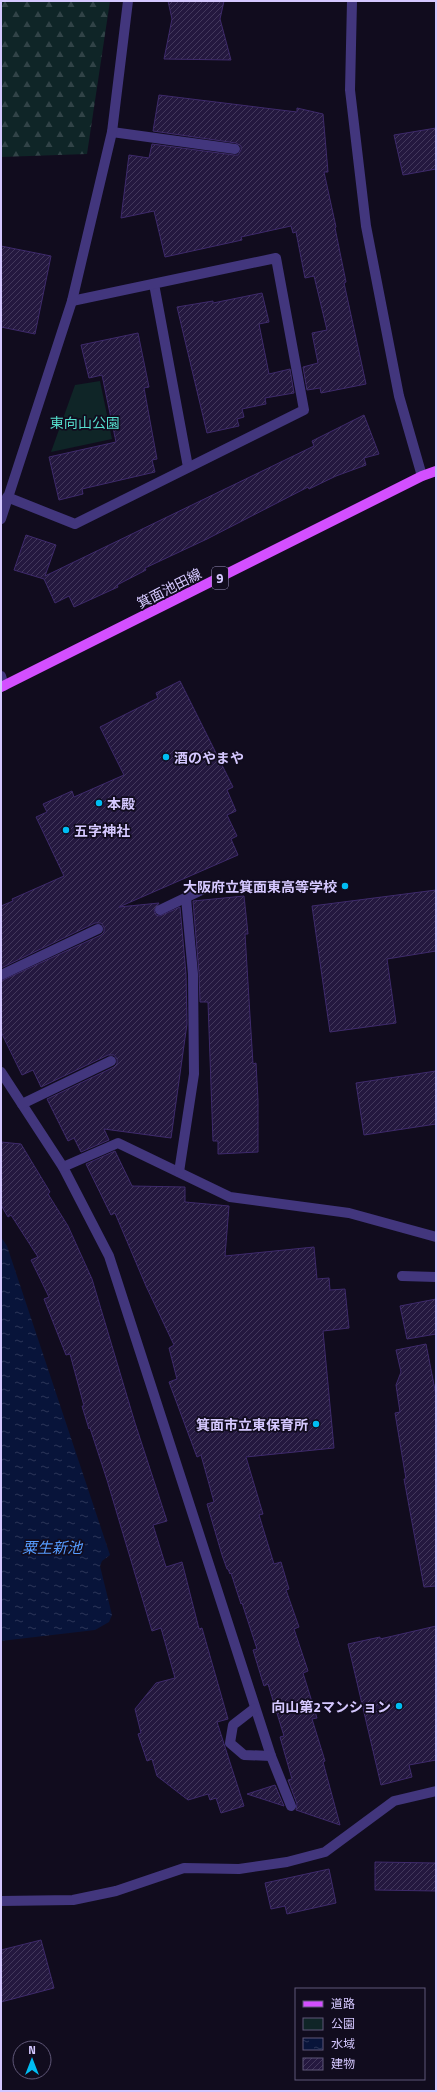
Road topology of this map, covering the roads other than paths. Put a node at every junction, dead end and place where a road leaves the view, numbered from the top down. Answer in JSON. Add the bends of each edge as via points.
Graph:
{"nodes":[{"id":1,"x":128,"y":1,"type":"edge"},
{"id":2,"x":352,"y":1,"type":"edge"},
{"id":3,"x":112,"y":132,"type":"junction"},
{"id":4,"x":235,"y":150,"type":"dead end"},
{"id":5,"x":154,"y":284,"type":"junction"},
{"id":6,"x":72,"y":300,"type":"junction"},
{"id":7,"x":188,"y":467,"type":"junction"},
{"id":8,"x":436,"y":471,"type":"edge"},
{"id":9,"x":422,"y":476,"type":"junction"},
{"id":10,"x":7,"y":497,"type":"junction"},
{"id":11,"x":1,"y":518,"type":"edge"},
{"id":12,"x":2,"y":683,"type":"edge"},
{"id":13,"x":210,"y":886,"type":"dead end"},
{"id":14,"x":186,"y":898,"type":"junction"},
{"id":15,"x":160,"y":910,"type":"dead end"},
{"id":16,"x":98,"y":929,"type":"dead end"},
{"id":17,"x":1,"y":975,"type":"edge"},
{"id":18,"x":110,"y":1061,"type":"dead end"},
{"id":19,"x":1,"y":1072,"type":"edge"},
{"id":20,"x":22,"y":1104,"type":"junction"},
{"id":21,"x":64,"y":1167,"type":"junction"},
{"id":22,"x":180,"y":1172,"type":"junction"},
{"id":23,"x":436,"y":1237,"type":"edge"},
{"id":24,"x":402,"y":1276,"type":"dead end"},
{"id":25,"x":436,"y":1276,"type":"edge"},
{"id":26,"x":255,"y":1708,"type":"junction"},
{"id":27,"x":271,"y":1756,"type":"junction"},
{"id":28,"x":436,"y":1791,"type":"edge"},
{"id":29,"x":291,"y":1806,"type":"dead end"},
{"id":30,"x":1,"y":1901,"type":"edge"}],
"edges":[{"from":1,"to":3,"type":"street"},
{"from":2,"to":9,"type":"street","via":[[350,90],[366,226],[399,396]]},
{"from":3,"to":4,"type":"street"},
{"from":3,"to":6,"type":"street"},
{"from":5,"to":6,"type":"street"},
{"from":5,"to":7,"type":"street"},
{"from":5,"to":7,"type":"street","via":[[276,258],[303,402],[304,410]]},
{"from":6,"to":10,"type":"street"},
{"from":7,"to":10,"type":"street","via":[[75,524]]},
{"from":8,"to":9,"type":"main road","name":"箕面池田線","number":"9"},
{"from":9,"to":12,"type":"main road","name":"箕面池田線","number":"9"},
{"from":10,"to":11,"type":"street"},
{"from":13,"to":14,"type":"street"},
{"from":14,"to":15,"type":"street"},
{"from":14,"to":22,"type":"street","via":[[193,974],[194,1074]]},
{"from":16,"to":17,"type":"street"},
{"from":18,"to":20,"type":"street"},
{"from":19,"to":20,"type":"street"},
{"from":20,"to":21,"type":"street"},
{"from":21,"to":22,"type":"street","via":[[118,1143]]},
{"from":21,"to":26,"type":"street","via":[[108,1256]]},
{"from":22,"to":23,"type":"street","via":[[230,1197],[349,1213]]},
{"from":24,"to":25,"type":"street"},
{"from":26,"to":27,"type":"street"},
{"from":26,"to":27,"type":"street","via":[[233,1725],[230,1743],[244,1755]]},
{"from":27,"to":29,"type":"street"},
{"from":28,"to":30,"type":"street","via":[[394,1801],[325,1852],[287,1862],[239,1869],[184,1868],[116,1891],[73,1900]]}]}
